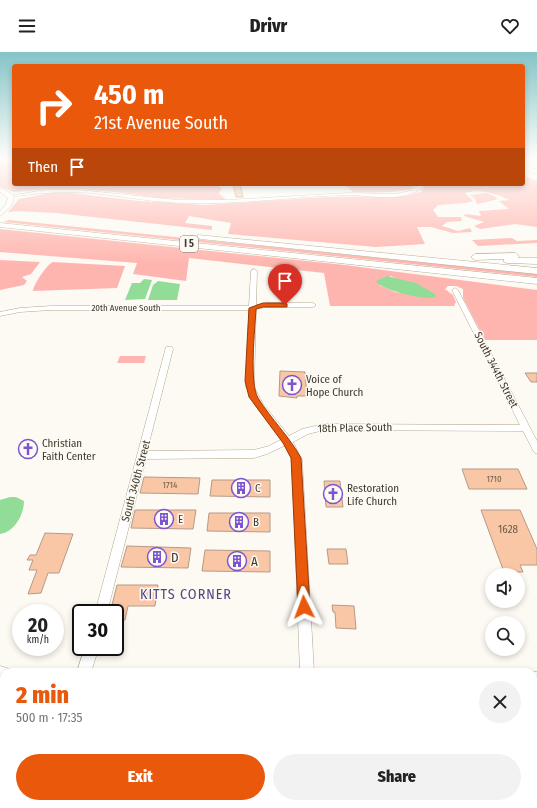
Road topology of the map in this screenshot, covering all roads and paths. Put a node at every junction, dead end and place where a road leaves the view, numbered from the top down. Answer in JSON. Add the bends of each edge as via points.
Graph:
{"nodes":[{"id":1,"x":7,"y":194,"type":"edge"},
{"id":2,"x":23,"y":194,"type":"edge"},
{"id":3,"x":120,"y":194,"type":"edge"},
{"id":4,"x":344,"y":194,"type":"edge"},
{"id":5,"x":10,"y":196,"type":"junction"},
{"id":6,"x":0,"y":215,"type":"edge"},
{"id":7,"x":11,"y":217,"type":"dead end"},
{"id":8,"x":0,"y":225,"type":"edge"},
{"id":9,"x":189,"y":235,"type":"dead end"},
{"id":10,"x":289,"y":245,"type":"junction"},
{"id":11,"x":537,"y":254,"type":"edge"},
{"id":12,"x":453,"y":256,"type":"junction"},
{"id":13,"x":537,"y":261,"type":"edge"},
{"id":14,"x":367,"y":263,"type":"junction"},
{"id":15,"x":254,"y":271,"type":"dead end"},
{"id":16,"x":537,"y":271,"type":"edge"},
{"id":17,"x":537,"y":282,"type":"edge"},
{"id":18,"x":537,"y":286,"type":"edge"},
{"id":19,"x":455,"y":290,"type":"dead end"},
{"id":20,"x":313,"y":305,"type":"dead end"},
{"id":21,"x":253,"y":308,"type":"junction"},
{"id":22,"x":0,"y":314,"type":"edge"},
{"id":23,"x":169,"y":349,"type":"dead end"},
{"id":24,"x":526,"y":428,"type":"junction"},
{"id":25,"x":286,"y":441,"type":"junction"},
{"id":26,"x":537,"y":450,"type":"edge"},
{"id":27,"x":142,"y":456,"type":"junction"},
{"id":28,"x":103,"y":604,"type":"edge"},
{"id":29,"x":89,"y":656,"type":"edge"},
{"id":30,"x":85,"y":668,"type":"edge"},
{"id":31,"x":307,"y":668,"type":"edge"}],
"edges":[{"from":1,"to":5,"type":"main road"},
{"from":2,"to":5,"type":"street"},
{"from":3,"to":4,"type":"street","via":[[155,200],[214,203]]},
{"from":5,"to":6,"type":"main road","via":[[9,205]]},
{"from":6,"to":7,"type":"highway"},
{"from":8,"to":14,"type":"highway","number":"I 5"},
{"from":9,"to":10,"type":"highway","number":"I 5"},
{"from":10,"to":12,"type":"highway"},
{"from":10,"to":16,"type":"highway","number":"I 5"},
{"from":11,"to":12,"type":"highway","via":[[501,257]]},
{"from":12,"to":13,"type":"highway"},
{"from":14,"to":17,"type":"highway","number":"I 5"},
{"from":14,"to":18,"type":"highway"},
{"from":15,"to":21,"type":"street"},
{"from":19,"to":24,"type":"street","name":"South 344th Street"},
{"from":20,"to":21,"type":"street","name":"20th Avenue South","via":[[267,305]]},
{"from":21,"to":22,"type":"street","name":"20th Avenue South","via":[[51,308]]},
{"from":21,"to":25,"type":"street","via":[[250,387],[253,397]]},
{"from":23,"to":27,"type":"street","name":"South 340th Street"},
{"from":24,"to":25,"type":"street","name":"18th Place South","via":[[324,427],[308,429]]},
{"from":24,"to":26,"type":"street","name":"South 344th Street"},
{"from":25,"to":27,"type":"street","name":"18th Place South","via":[[251,455]]},
{"from":25,"to":31,"type":"street","via":[[297,463]]},
{"from":27,"to":28,"type":"street","name":"South 340th Street"},
{"from":29,"to":30,"type":"street"}]}
